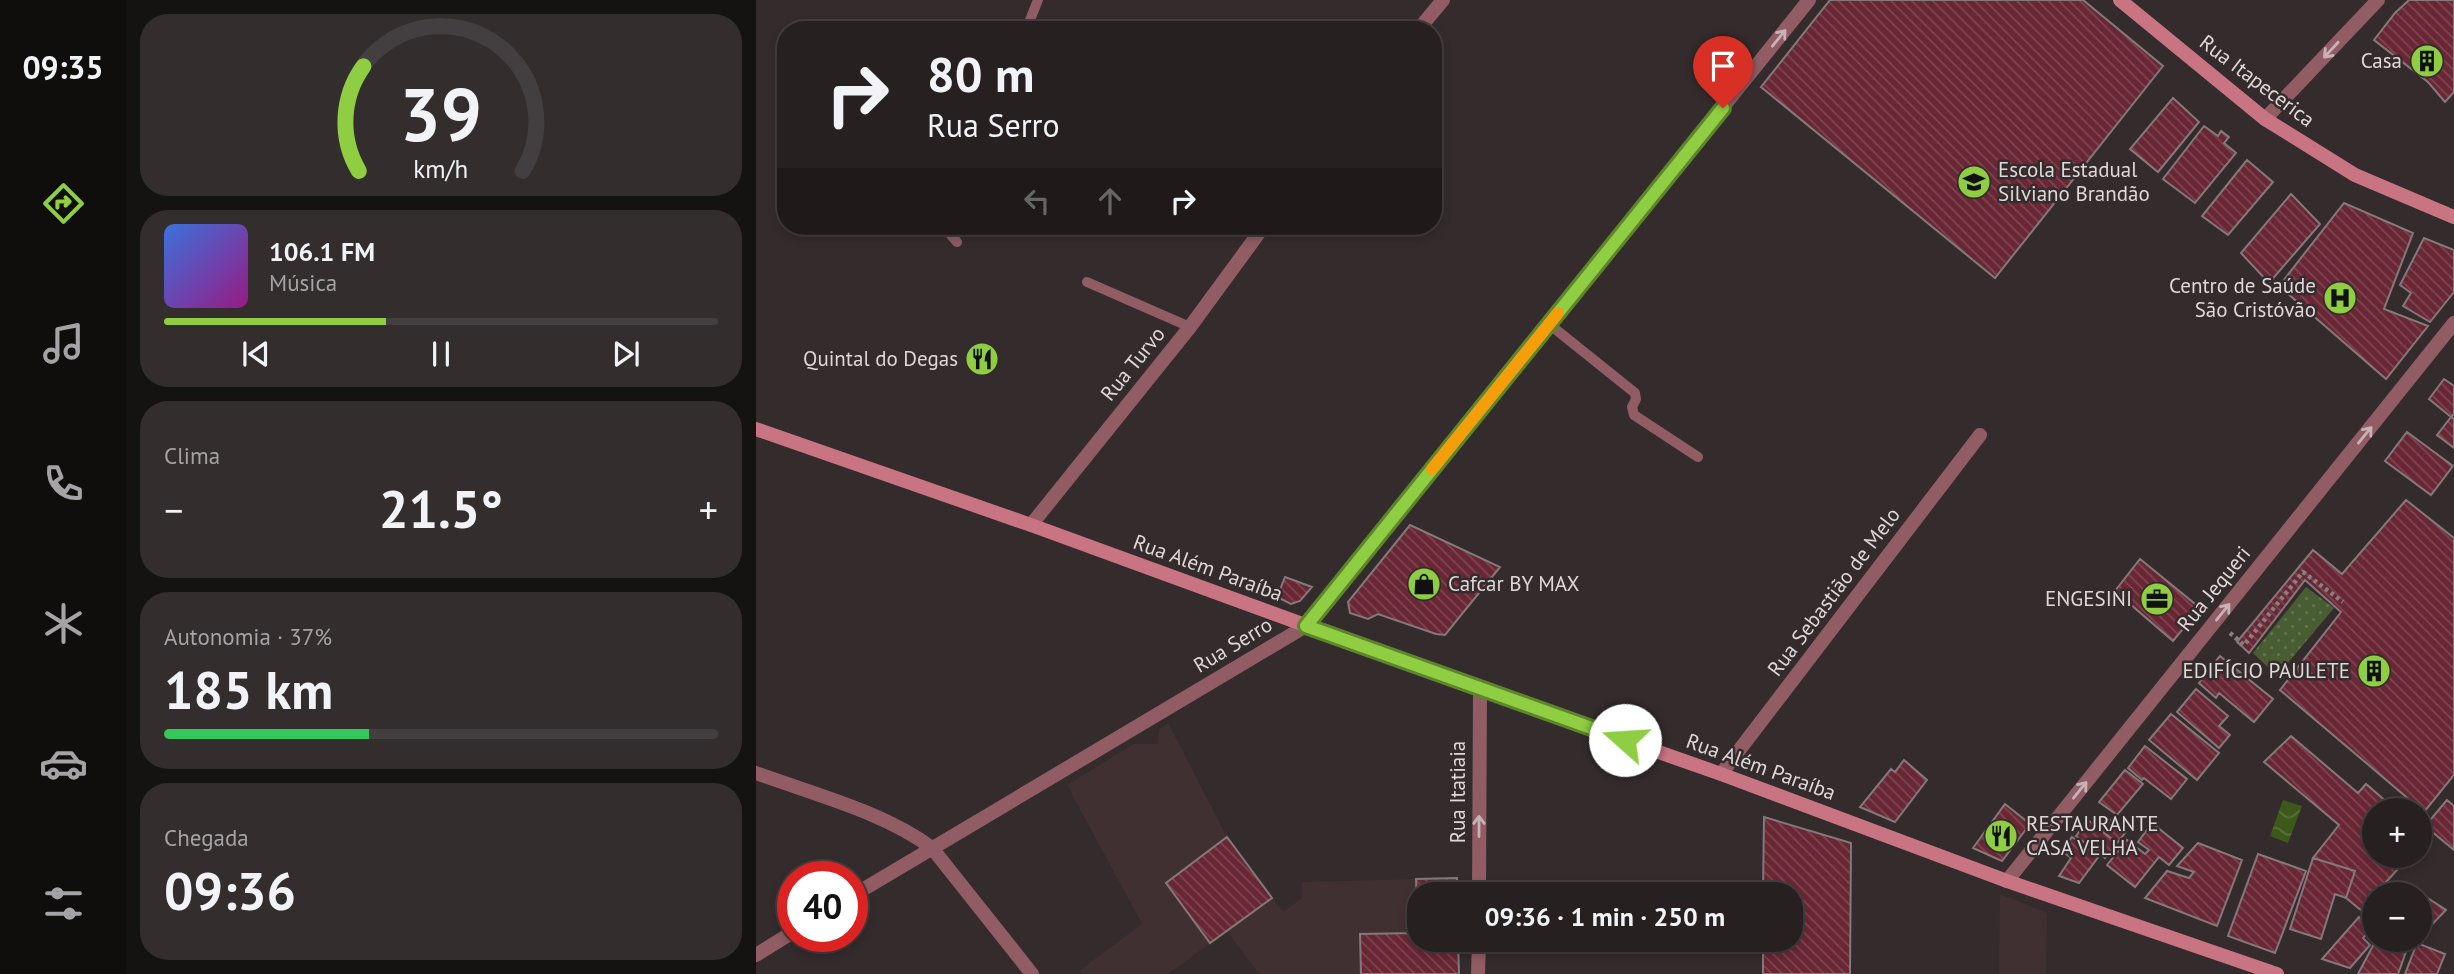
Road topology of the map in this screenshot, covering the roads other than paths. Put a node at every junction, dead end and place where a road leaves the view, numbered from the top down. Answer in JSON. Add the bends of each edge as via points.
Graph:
{"nodes":[{"id":1,"x":1038,"y":0,"type":"edge"},
{"id":2,"x":1443,"y":0,"type":"edge"},
{"id":3,"x":1809,"y":0,"type":"edge"},
{"id":4,"x":2120,"y":0,"type":"edge"},
{"id":5,"x":2378,"y":0,"type":"edge"},
{"id":6,"x":1030,"y":21,"type":"edge"},
{"id":7,"x":1426,"y":21,"type":"edge"},
{"id":8,"x":2265,"y":119,"type":"junction"},
{"id":9,"x":2454,"y":217,"type":"edge"},
{"id":10,"x":951,"y":235,"type":"edge"},
{"id":11,"x":1257,"y":235,"type":"edge"},
{"id":12,"x":957,"y":242,"type":"dead end"},
{"id":13,"x":1087,"y":282,"type":"dead end"},
{"id":14,"x":2454,"y":323,"type":"edge"},
{"id":15,"x":1549,"y":324,"type":"junction"},
{"id":16,"x":1190,"y":327,"type":"junction"},
{"id":17,"x":756,"y":429,"type":"edge"},
{"id":18,"x":1980,"y":435,"type":"dead end"},
{"id":19,"x":1698,"y":457,"type":"dead end"},
{"id":20,"x":1031,"y":525,"type":"junction"},
{"id":21,"x":1306,"y":626,"type":"junction"},
{"id":22,"x":1480,"y":689,"type":"junction"},
{"id":23,"x":756,"y":773,"type":"edge"},
{"id":24,"x":1721,"y":774,"type":"junction"},
{"id":25,"x":932,"y":848,"type":"junction"},
{"id":26,"x":2007,"y":881,"type":"junction"},
{"id":27,"x":1479,"y":882,"type":"edge"},
{"id":28,"x":868,"y":886,"type":"edge"},
{"id":29,"x":777,"y":942,"type":"edge"},
{"id":30,"x":1479,"y":952,"type":"edge"},
{"id":31,"x":756,"y":955,"type":"edge"},
{"id":32,"x":1032,"y":974,"type":"edge"},
{"id":33,"x":1478,"y":974,"type":"edge"},
{"id":34,"x":2277,"y":974,"type":"edge"}],
"edges":[{"from":1,"to":6,"type":"lane"},
{"from":2,"to":7,"type":"street"},
{"from":15,"to":3,"type":"street","name":"Rua Serro","one_way":true},
{"from":4,"to":8,"type":"street","name":"Rua Itapecerica"},
{"from":5,"to":8,"type":"street","one_way":true},
{"from":8,"to":9,"type":"street","name":"Rua Itapecerica","via":[[2355,175]]},
{"from":10,"to":12,"type":"lane"},
{"from":11,"to":16,"type":"street","name":"Rua Turvo"},
{"from":13,"to":16,"type":"lane"},
{"from":26,"to":14,"type":"street","name":"Rua Jequeri","one_way":true},
{"from":15,"to":19,"type":"lane","via":[[1635,393],[1634,415]]},
{"from":15,"to":21,"type":"street","name":"Rua Serro"},
{"from":16,"to":20,"type":"street","name":"Rua Turvo"},
{"from":17,"to":20,"type":"street","name":"Rua Além Paraíba"},
{"from":18,"to":24,"type":"street","name":"Rua Sebastião de Melo"},
{"from":20,"to":21,"type":"street","name":"Rua Além Paraíba"},
{"from":21,"to":22,"type":"street","name":"Rua Além Paraíba"},
{"from":21,"to":25,"type":"street","name":"Rua Serro"},
{"from":22,"to":24,"type":"street","name":"Rua Além Paraíba"},
{"from":27,"to":22,"type":"street","name":"Rua Itatiaia","one_way":true},
{"from":23,"to":25,"type":"street","via":[[883,820]]},
{"from":24,"to":26,"type":"street","name":"Rua Além Paraíba"},
{"from":25,"to":28,"type":"street","name":"Rua Serro"},
{"from":25,"to":32,"type":"street"},
{"from":26,"to":34,"type":"street","name":"Rua Além Paraíba"},
{"from":29,"to":31,"type":"street"},
{"from":30,"to":33,"type":"street"}]}
